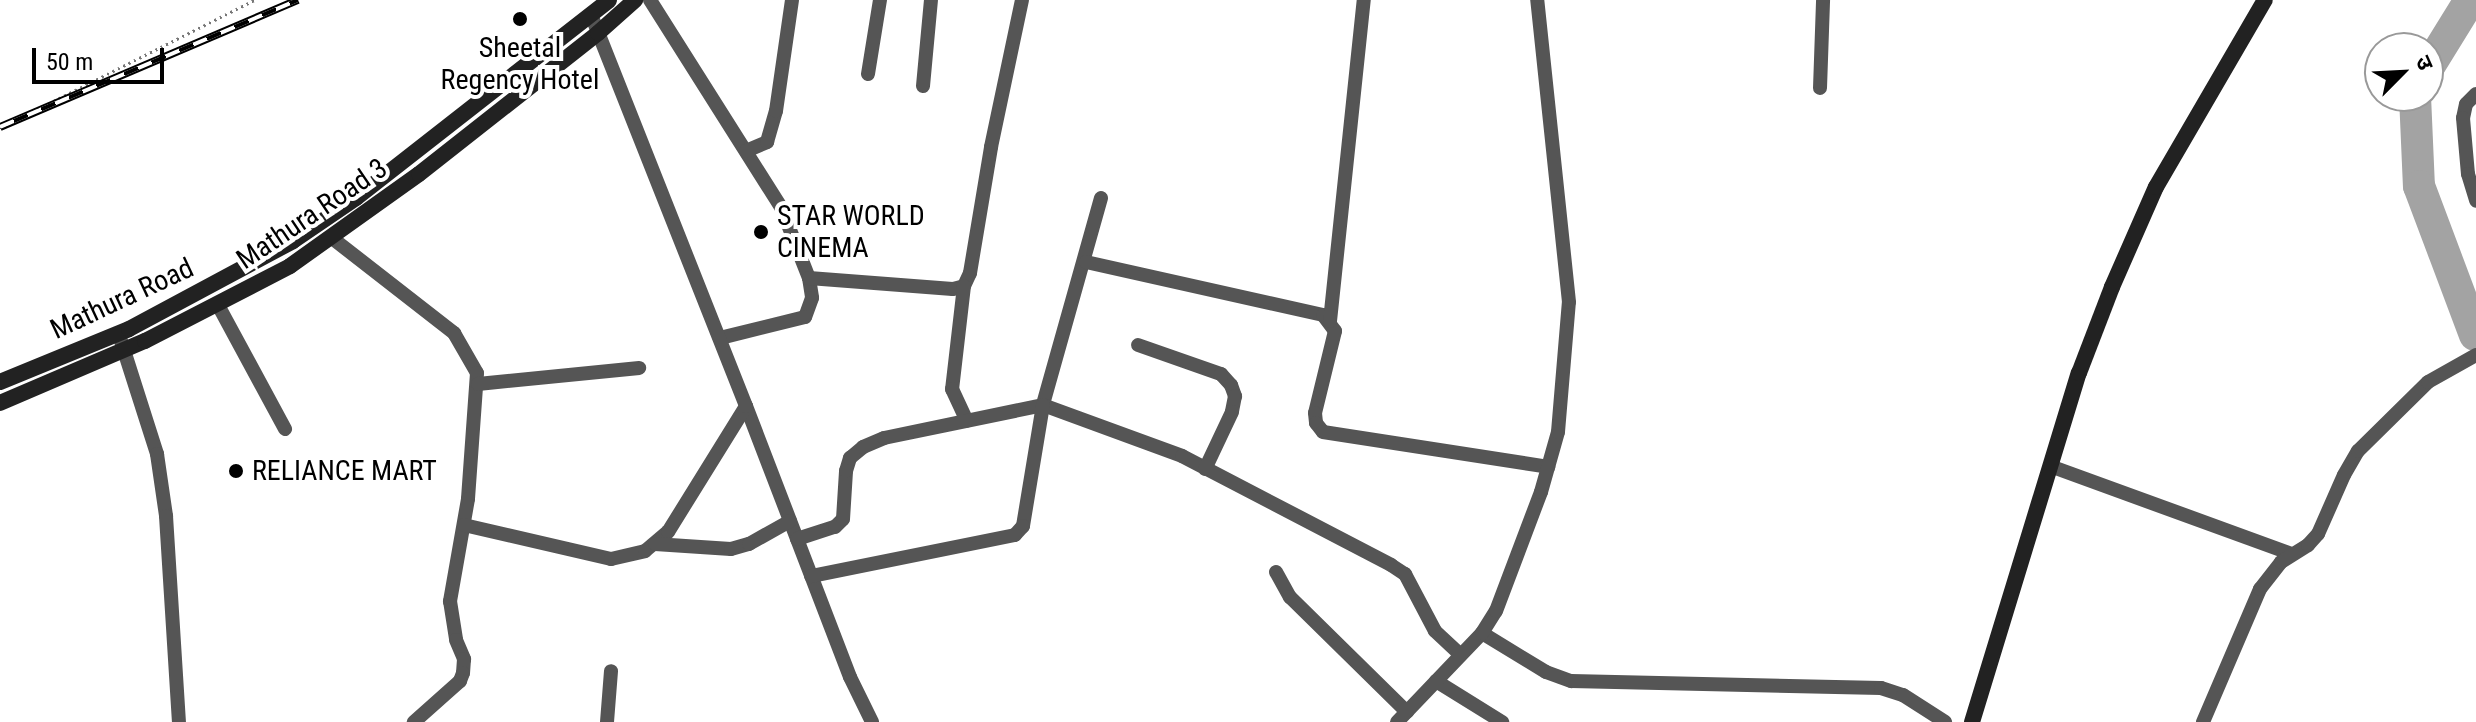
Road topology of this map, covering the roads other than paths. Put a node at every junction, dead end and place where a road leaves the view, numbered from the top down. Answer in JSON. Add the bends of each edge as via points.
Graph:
{"nodes":[{"id":1,"x":635,"y":0,"type":"edge"},
{"id":2,"x":650,"y":0,"type":"edge"},
{"id":3,"x":792,"y":0,"type":"edge"},
{"id":4,"x":880,"y":0,"type":"edge"},
{"id":5,"x":931,"y":0,"type":"edge"},
{"id":6,"x":1022,"y":0,"type":"edge"},
{"id":7,"x":1364,"y":0,"type":"edge"},
{"id":8,"x":1537,"y":0,"type":"edge"},
{"id":9,"x":1823,"y":0,"type":"edge"},
{"id":10,"x":2265,"y":0,"type":"edge"},
{"id":11,"x":614,"y":5,"type":"edge"},
{"id":12,"x":591,"y":15,"type":"junction"},
{"id":13,"x":598,"y":33,"type":"junction"},
{"id":14,"x":868,"y":74,"type":"dead end"},
{"id":15,"x":923,"y":86,"type":"dead end"},
{"id":16,"x":1820,"y":88,"type":"dead end"},
{"id":17,"x":2476,"y":94,"type":"edge"},
{"id":18,"x":746,"y":151,"type":"junction"},
{"id":19,"x":1101,"y":198,"type":"dead end"},
{"id":20,"x":2476,"y":201,"type":"edge"},
{"id":21,"x":332,"y":238,"type":"junction"},
{"id":22,"x":1086,"y":262,"type":"junction"},
{"id":23,"x":809,"y":278,"type":"junction"},
{"id":24,"x":964,"y":286,"type":"junction"},
{"id":25,"x":218,"y":305,"type":"junction"},
{"id":26,"x":1330,"y":321,"type":"junction"},
{"id":27,"x":118,"y":333,"type":"junction"},
{"id":28,"x":720,"y":338,"type":"junction"},
{"id":29,"x":1138,"y":345,"type":"dead end"},
{"id":30,"x":124,"y":350,"type":"junction"},
{"id":31,"x":2476,"y":355,"type":"edge"},
{"id":32,"x":639,"y":368,"type":"dead end"},
{"id":33,"x":0,"y":382,"type":"edge"},
{"id":34,"x":478,"y":384,"type":"junction"},
{"id":35,"x":0,"y":403,"type":"edge"},
{"id":36,"x":1043,"y":405,"type":"junction"},
{"id":37,"x":746,"y":406,"type":"junction"},
{"id":38,"x":967,"y":421,"type":"junction"},
{"id":39,"x":285,"y":429,"type":"dead end"},
{"id":40,"x":2050,"y":466,"type":"junction"},
{"id":41,"x":1548,"y":467,"type":"junction"},
{"id":42,"x":1205,"y":469,"type":"junction"},
{"id":43,"x":790,"y":521,"type":"junction"},
{"id":44,"x":464,"y":525,"type":"junction"},
{"id":45,"x":797,"y":539,"type":"junction"},
{"id":46,"x":655,"y":544,"type":"junction"},
{"id":47,"x":2292,"y":554,"type":"junction"},
{"id":48,"x":1276,"y":572,"type":"dead end"},
{"id":49,"x":811,"y":576,"type":"junction"},
{"id":50,"x":1482,"y":633,"type":"junction"},
{"id":51,"x":1461,"y":655,"type":"junction"},
{"id":52,"x":611,"y":671,"type":"dead end"},
{"id":53,"x":1436,"y":681,"type":"junction"},
{"id":54,"x":1402,"y":717,"type":"edge"},
{"id":55,"x":179,"y":722,"type":"edge"},
{"id":56,"x":414,"y":722,"type":"edge"},
{"id":57,"x":607,"y":722,"type":"edge"},
{"id":58,"x":872,"y":722,"type":"edge"},
{"id":59,"x":1502,"y":722,"type":"edge"},
{"id":60,"x":1945,"y":722,"type":"edge"},
{"id":61,"x":1972,"y":722,"type":"edge"},
{"id":62,"x":2203,"y":722,"type":"edge"}],
"edges":[{"from":1,"to":11,"type":"main road","name":"Mathura Road"},
{"from":2,"to":18,"type":"street"},
{"from":3,"to":18,"type":"street","via":[[767,142]]},
{"from":4,"to":14,"type":"street"},
{"from":5,"to":15,"type":"street"},
{"from":6,"to":24,"type":"street"},
{"from":7,"to":26,"type":"street"},
{"from":8,"to":41,"type":"street","via":[[1569,302],[1558,432]]},
{"from":9,"to":16,"type":"street"},
{"from":10,"to":40,"type":"main road","via":[[2196,113],[2132,237]]},
{"from":11,"to":12,"type":"main road","name":"Mathura Road"},
{"from":11,"to":13,"type":"main road","name":"Mathura Road 3"},
{"from":12,"to":13,"type":"street"},
{"from":12,"to":27,"type":"main road","name":"Mathura Road","via":[[331,215],[243,269]]},
{"from":13,"to":21,"type":"main road","name":"Mathura Road 3"},
{"from":13,"to":28,"type":"street"},
{"from":17,"to":20,"type":"street","via":[[2466,104],[2463,118]]},
{"from":18,"to":23,"type":"street","via":[[781,207]]},
{"from":19,"to":22,"type":"street"},
{"from":21,"to":25,"type":"main road","name":"Mathura Road 3"},
{"from":21,"to":34,"type":"street","via":[[454,333]]},
{"from":22,"to":26,"type":"street","via":[[1323,315]]},
{"from":22,"to":36,"type":"street"},
{"from":23,"to":24,"type":"street"},
{"from":23,"to":28,"type":"street","via":[[812,298],[805,317]]},
{"from":24,"to":38,"type":"street","via":[[952,389]]},
{"from":25,"to":30,"type":"main road","name":"Mathura Road 3"},
{"from":25,"to":39,"type":"street"},
{"from":26,"to":41,"type":"street","via":[[1335,340],[1315,413],[1323,432]]},
{"from":27,"to":30,"type":"street"},
{"from":27,"to":33,"type":"main road","name":"Mathura Road"},
{"from":28,"to":37,"type":"street"},
{"from":29,"to":42,"type":"street","via":[[1221,374],[1231,385],[1232,412]]},
{"from":30,"to":35,"type":"main road","name":"Mathura Road 3"},
{"from":30,"to":55,"type":"street","via":[[157,454]]},
{"from":31,"to":47,"type":"street","via":[[2428,382],[2358,451],[2318,534]]},
{"from":32,"to":34,"type":"street"},
{"from":34,"to":44,"type":"street"},
{"from":36,"to":38,"type":"street"},
{"from":36,"to":42,"type":"street"},
{"from":36,"to":49,"type":"street","via":[[1023,526],[1015,535]]},
{"from":37,"to":43,"type":"street"},
{"from":37,"to":46,"type":"street","via":[[696,492]]},
{"from":38,"to":45,"type":"street","via":[[863,447],[850,458],[846,471],[843,519],[835,527]]},
{"from":40,"to":47,"type":"street"},
{"from":40,"to":61,"type":"main road"},
{"from":41,"to":50,"type":"street","via":[[1496,611]]},
{"from":42,"to":51,"type":"street","via":[[1405,574],[1435,631]]},
{"from":43,"to":45,"type":"street"},
{"from":43,"to":46,"type":"street","via":[[731,549]]},
{"from":44,"to":46,"type":"street","via":[[611,559]]},
{"from":44,"to":56,"type":"street","via":[[450,601],[463,673]]},
{"from":45,"to":49,"type":"street"},
{"from":47,"to":62,"type":"street","via":[[2260,589]]},
{"from":48,"to":54,"type":"street","via":[[1290,597]]},
{"from":49,"to":58,"type":"street"},
{"from":50,"to":51,"type":"street"},
{"from":50,"to":60,"type":"street","via":[[1571,681],[1881,688],[1903,695]]},
{"from":51,"to":53,"type":"street"},
{"from":52,"to":57,"type":"street"},
{"from":53,"to":54,"type":"street"},
{"from":53,"to":59,"type":"street"}]}
